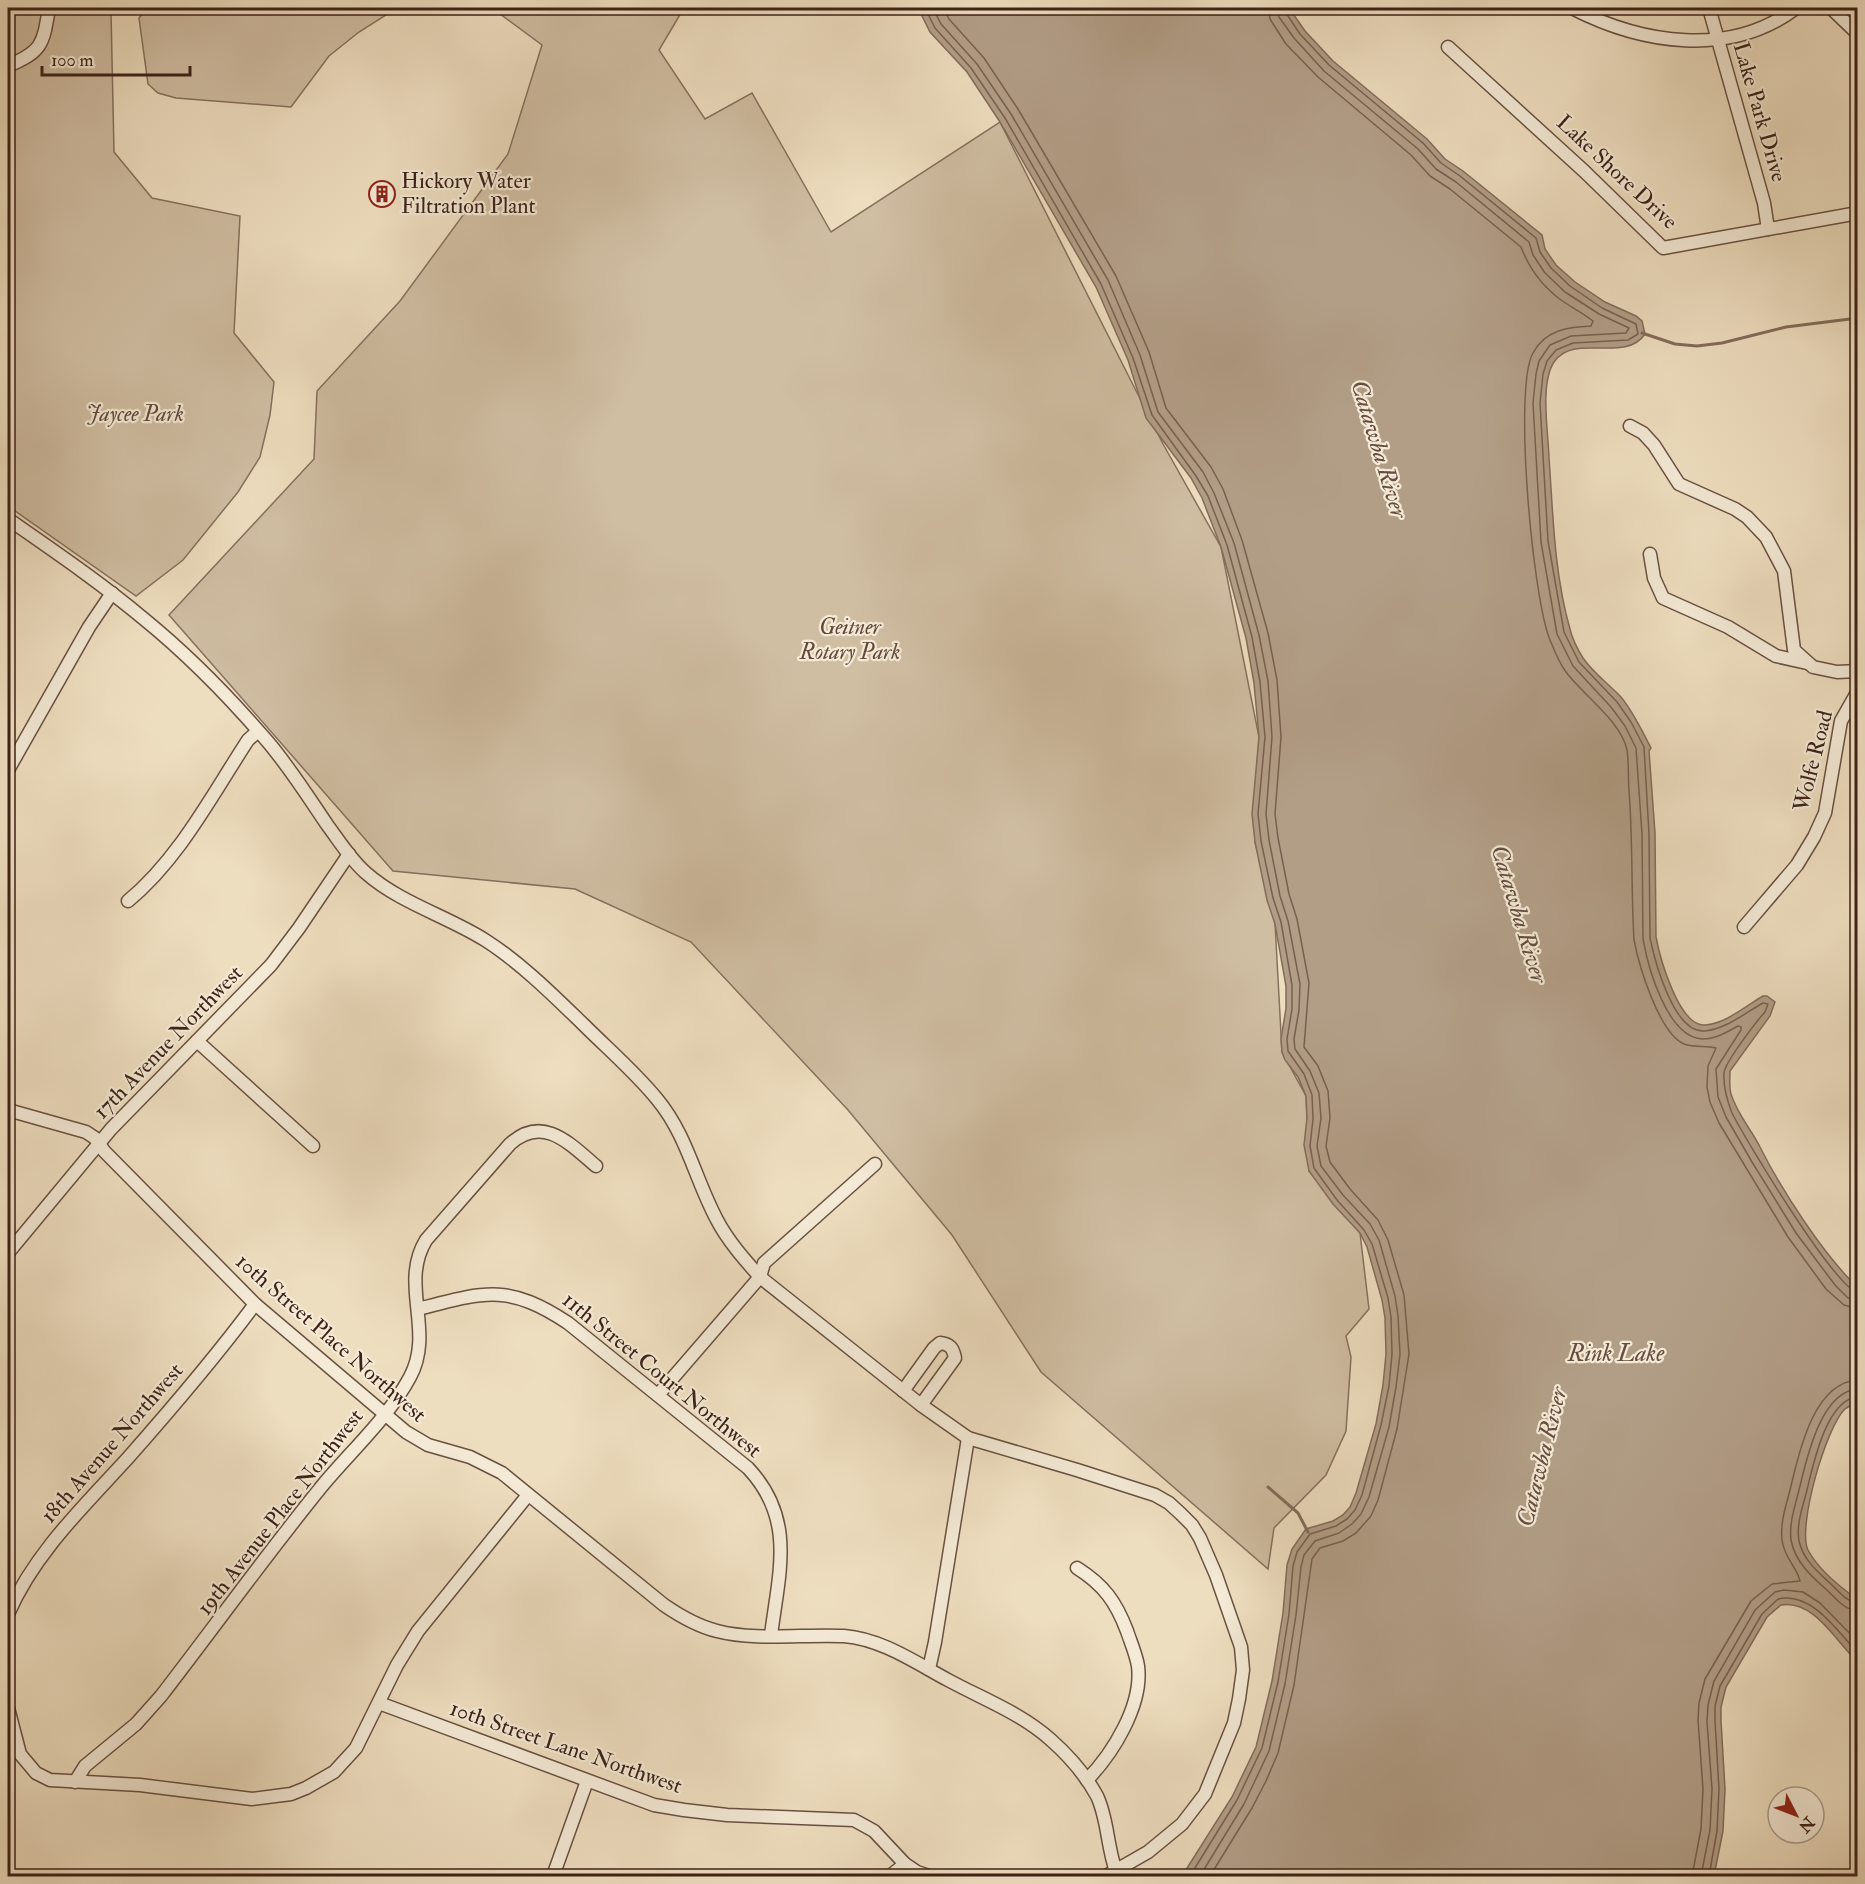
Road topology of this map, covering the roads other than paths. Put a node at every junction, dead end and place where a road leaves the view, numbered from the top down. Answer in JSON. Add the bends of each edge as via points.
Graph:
{"nodes":[{"id":1,"x":49,"y":8,"type":"edge"},
{"id":2,"x":1572,"y":8,"type":"edge"},
{"id":3,"x":1709,"y":8,"type":"edge"},
{"id":4,"x":1796,"y":8,"type":"edge"},
{"id":5,"x":1831,"y":8,"type":"edge"},
{"id":6,"x":1857,"y":34,"type":"edge"},
{"id":7,"x":1718,"y":40,"type":"junction"},
{"id":8,"x":1448,"y":47,"type":"dead end"},
{"id":9,"x":8,"y":66,"type":"edge"},
{"id":10,"x":1857,"y":213,"type":"edge"},
{"id":11,"x":1768,"y":229,"type":"junction"},
{"id":12,"x":1630,"y":426,"type":"dead end"},
{"id":13,"x":8,"y":519,"type":"edge"},
{"id":14,"x":1650,"y":554,"type":"dead end"},
{"id":15,"x":112,"y":593,"type":"junction"},
{"id":16,"x":1809,"y":663,"type":"junction"},
{"id":17,"x":1857,"y":671,"type":"edge"},
{"id":18,"x":1857,"y":691,"type":"edge"},
{"id":19,"x":258,"y":731,"type":"junction"},
{"id":20,"x":10,"y":757,"type":"edge"},
{"id":21,"x":8,"y":770,"type":"edge"},
{"id":22,"x":349,"y":854,"type":"junction"},
{"id":23,"x":128,"y":901,"type":"dead end"},
{"id":24,"x":1744,"y":927,"type":"dead end"},
{"id":25,"x":197,"y":1041,"type":"junction"},
{"id":26,"x":8,"y":1110,"type":"edge"},
{"id":27,"x":99,"y":1145,"type":"junction"},
{"id":28,"x":313,"y":1146,"type":"dead end"},
{"id":29,"x":875,"y":1164,"type":"dead end"},
{"id":30,"x":596,"y":1166,"type":"dead end"},
{"id":31,"x":8,"y":1253,"type":"edge"},
{"id":32,"x":760,"y":1277,"type":"junction"},
{"id":33,"x":255,"y":1304,"type":"junction"},
{"id":34,"x":418,"y":1309,"type":"junction"},
{"id":35,"x":903,"y":1391,"type":"junction"},
{"id":36,"x":658,"y":1395,"type":"junction"},
{"id":37,"x":921,"y":1405,"type":"junction"},
{"id":38,"x":384,"y":1414,"type":"junction"},
{"id":39,"x":968,"y":1438,"type":"junction"},
{"id":40,"x":528,"y":1495,"type":"junction"},
{"id":41,"x":1077,"y":1568,"type":"dead end"},
{"id":42,"x":8,"y":1614,"type":"edge"},
{"id":43,"x":771,"y":1635,"type":"junction"},
{"id":44,"x":929,"y":1669,"type":"junction"},
{"id":45,"x":379,"y":1703,"type":"junction"},
{"id":46,"x":8,"y":1711,"type":"edge"},
{"id":47,"x":1087,"y":1780,"type":"junction"},
{"id":48,"x":587,"y":1781,"type":"junction"},
{"id":49,"x":75,"y":1782,"type":"junction"},
{"id":50,"x":905,"y":1864,"type":"junction"},
{"id":51,"x":1111,"y":1874,"type":"edge"},
{"id":52,"x":553,"y":1876,"type":"edge"},
{"id":53,"x":890,"y":1876,"type":"edge"},
{"id":54,"x":929,"y":1876,"type":"edge"}],
"edges":[{"from":1,"to":9,"type":"street","via":[[39,47],[27,58]]},
{"from":2,"to":7,"type":"street","via":[[1648,35]]},
{"from":3,"to":7,"type":"street","name":"Lake Park Drive"},
{"from":4,"to":7,"type":"street","via":[[1778,21]]},
{"from":5,"to":6,"type":"street"},
{"from":7,"to":11,"type":"street","name":"Lake Park Drive"},
{"from":8,"to":11,"type":"street","name":"Lake Shore Drive","via":[[1663,248]]},
{"from":10,"to":11,"type":"street","name":"Lake Shore Drive"},
{"from":12,"to":16,"type":"street","via":[[1654,445],[1679,484],[1735,509],[1766,537],[1784,571],[1794,650]]},
{"from":13,"to":15,"type":"street"},
{"from":14,"to":16,"type":"street","via":[[1654,578],[1663,597],[1728,627],[1776,656]]},
{"from":15,"to":19,"type":"street","via":[[146,620]]},
{"from":15,"to":20,"type":"street"},
{"from":16,"to":17,"type":"street","via":[[1837,672]]},
{"from":18,"to":24,"type":"street","name":"Wolfe Road","via":[[1841,721],[1825,813],[1814,837],[1797,866]]},
{"from":19,"to":22,"type":"street"},
{"from":19,"to":23,"type":"street","via":[[248,740],[179,844]]},
{"from":20,"to":21,"type":"street"},
{"from":22,"to":25,"type":"street","name":"17th Avenue Northwest","via":[[271,965]]},
{"from":22,"to":32,"type":"street","via":[[366,873],[392,891],[497,948],[553,995],[647,1088],[679,1130],[717,1222]]},
{"from":25,"to":27,"type":"street","name":"17th Avenue Northwest","via":[[140,1097]]},
{"from":25,"to":28,"type":"street"},
{"from":26,"to":27,"type":"street","name":"10th Street Place Northwest","via":[[73,1127]]},
{"from":27,"to":31,"type":"street","name":"17th Avenue Northwest"},
{"from":27,"to":33,"type":"street","name":"10th Street Place Northwest"},
{"from":29,"to":32,"type":"street","via":[[764,1263]]},
{"from":30,"to":34,"type":"street","name":"19th Avenue Place Northwest","via":[[553,1134],[533,1131],[515,1139],[423,1244],[414,1271]]},
{"from":32,"to":35,"type":"street"},
{"from":32,"to":36,"type":"street"},
{"from":33,"to":38,"type":"street","name":"10th Street Place Northwest"},
{"from":33,"to":42,"type":"street","name":"18th Avenue Northwest","via":[[185,1394],[54,1541],[27,1578]]},
{"from":34,"to":36,"type":"street","name":"11th Street Court Northwest","via":[[482,1294],[530,1301],[568,1323]]},
{"from":34,"to":38,"type":"street","name":"19th Avenue Place Northwest","via":[[421,1338],[416,1364]]},
{"from":35,"to":37,"type":"street"},
{"from":35,"to":37,"type":"street","via":[[934,1348],[940,1342],[948,1344],[954,1349],[955,1358]]},
{"from":36,"to":43,"type":"street","name":"11th Street Court Northwest","via":[[747,1468],[769,1495],[781,1539]]},
{"from":37,"to":39,"type":"street"},
{"from":38,"to":40,"type":"street","name":"10th Street Place Northwest","via":[[419,1441],[486,1464]]},
{"from":38,"to":49,"type":"street","name":"19th Avenue Place Northwest","via":[[320,1489],[161,1696],[136,1724],[85,1766]]},
{"from":39,"to":44,"type":"street"},
{"from":39,"to":51,"type":"street","via":[[1128,1485],[1169,1503],[1192,1526],[1203,1544],[1238,1637],[1243,1670],[1239,1699],[1205,1794],[1166,1839]]},
{"from":40,"to":43,"type":"street","name":"10th Street Place Northwest","via":[[678,1615],[716,1631]]},
{"from":40,"to":45,"type":"street","via":[[418,1631]]},
{"from":41,"to":47,"type":"street","via":[[1111,1598],[1138,1666],[1136,1693],[1116,1744]]},
{"from":43,"to":44,"type":"street","name":"10th Street Place Northwest","via":[[858,1638],[884,1646]]},
{"from":44,"to":47,"type":"street","name":"10th Street Place Northwest","via":[[1029,1724],[1051,1740]]},
{"from":45,"to":48,"type":"street","name":"10th Street Lane Northwest"},
{"from":45,"to":49,"type":"street","via":[[345,1762],[291,1794],[252,1799],[149,1786]]},
{"from":46,"to":49,"type":"street","via":[[20,1754],[30,1767],[50,1780]]},
{"from":47,"to":51,"type":"street","name":"10th Street Place Northwest","via":[[1102,1809]]},
{"from":48,"to":50,"type":"street","name":"10th Street Lane Northwest","via":[[684,1810],[854,1820],[874,1831]]},
{"from":48,"to":52,"type":"street"},
{"from":50,"to":53,"type":"street"},
{"from":50,"to":54,"type":"street"}]}
